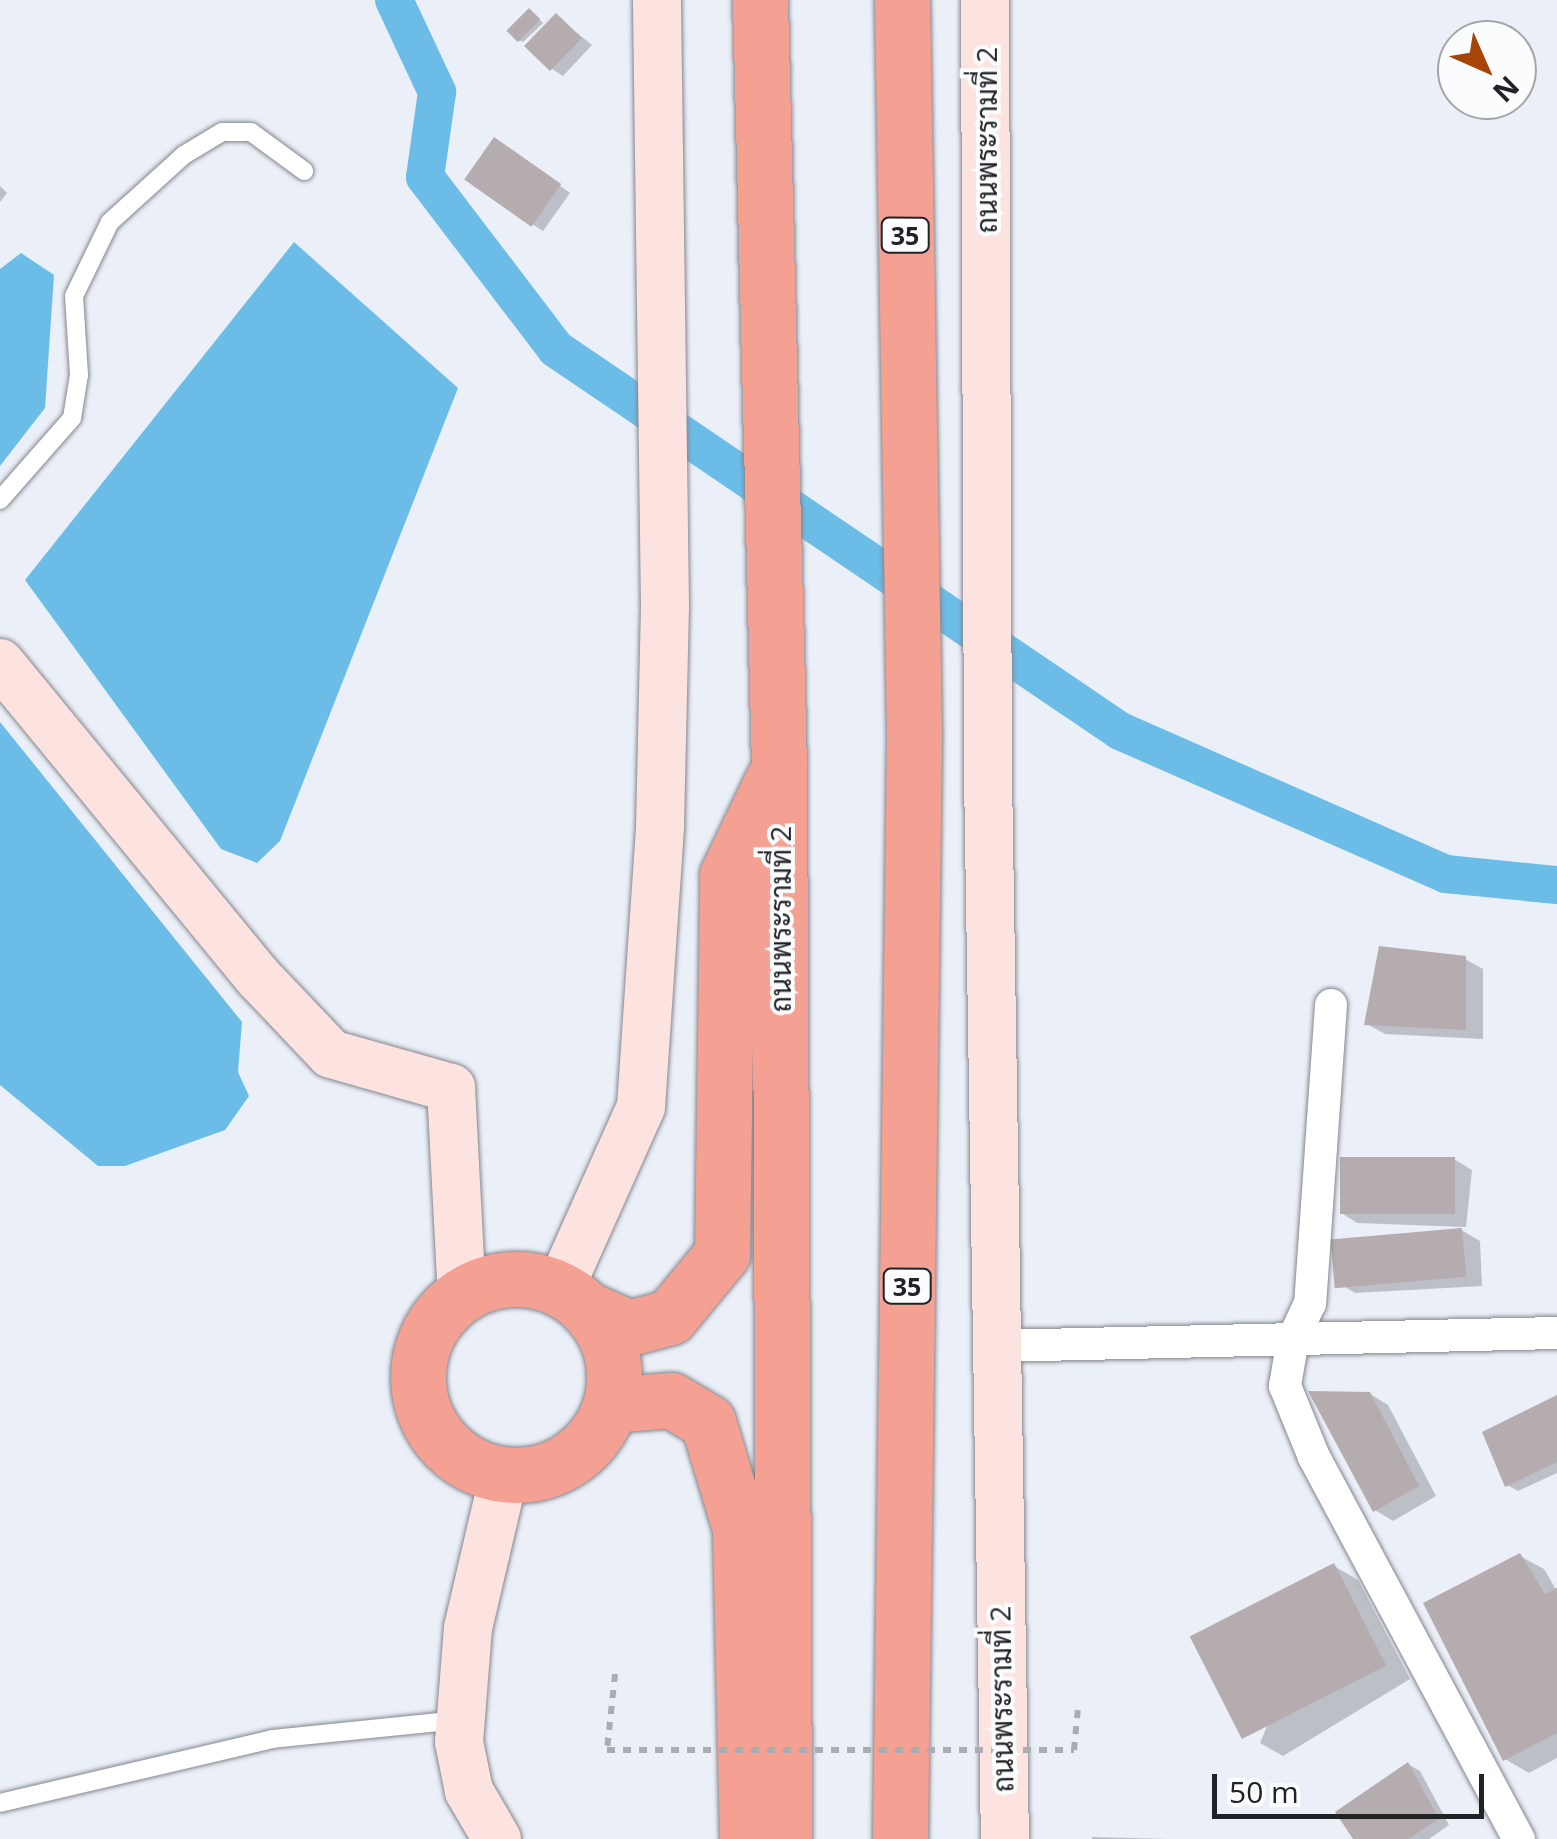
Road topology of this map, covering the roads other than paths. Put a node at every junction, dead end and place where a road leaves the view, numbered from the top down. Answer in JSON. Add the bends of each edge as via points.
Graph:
{"nodes":[{"id":1,"x":657,"y":0,"type":"edge"},
{"id":2,"x":760,"y":0,"type":"edge"},
{"id":3,"x":902,"y":0,"type":"edge"},
{"id":4,"x":985,"y":0,"type":"edge"},
{"id":5,"x":304,"y":170,"type":"dead end"},
{"id":6,"x":0,"y":500,"type":"edge"},
{"id":7,"x":0,"y":662,"type":"edge"},
{"id":8,"x":779,"y":767,"type":"junction"},
{"id":9,"x":1331,"y":1005,"type":"dead end"},
{"id":10,"x":462,"y":1295,"type":"junction"},
{"id":11,"x":574,"y":1298,"type":"junction"},
{"id":12,"x":1557,"y":1333,"type":"edge"},
{"id":13,"x":1294,"y":1339,"type":"junction"},
{"id":14,"x":997,"y":1346,"type":"junction"},
{"id":15,"x":610,"y":1404,"type":"junction"},
{"id":16,"x":504,"y":1474,"type":"junction"},
{"id":17,"x":460,"y":1720,"type":"junction"},
{"id":18,"x":0,"y":1804,"type":"edge"},
{"id":19,"x":497,"y":1839,"type":"edge"},
{"id":20,"x":746,"y":1839,"type":"edge"},
{"id":21,"x":784,"y":1839,"type":"edge"},
{"id":22,"x":900,"y":1839,"type":"edge"},
{"id":23,"x":1004,"y":1839,"type":"edge"},
{"id":24,"x":1519,"y":1839,"type":"edge"}],
"edges":[{"from":1,"to":11,"type":"main road","via":[[664,516],[660,826],[641,1107]]},
{"from":2,"to":8,"type":"highway","name":"ถนนพระรามที่ 2"},
{"from":3,"to":22,"type":"highway","number":"35","via":[[914,734]]},
{"from":4,"to":14,"type":"main road","name":"ถนนพระรามที่ 2"},
{"from":5,"to":6,"type":"lane","via":[[250,132],[222,132],[168,168],[110,222],[74,296],[79,375],[72,418]]},
{"from":7,"to":10,"type":"main road","via":[[258,977],[330,1054],[451,1088]]},
{"from":8,"to":11,"type":"highway","via":[[727,875],[722,1254],[670,1317],[630,1328]]},
{"from":8,"to":21,"type":"highway","name":"ถนนพระรามที่ 2"},
{"from":9,"to":13,"type":"street","via":[[1310,1303]]},
{"from":10,"to":11,"type":"highway","via":[[493,1281],[527,1279]]},
{"from":10,"to":16,"type":"highway","via":[[437,1318],[422,1349],[417,1383],[425,1416],[444,1445],[471,1465]]},
{"from":11,"to":15,"type":"highway","via":[[606,1337],[614,1370]]},
{"from":12,"to":13,"type":"street"},
{"from":13,"to":14,"type":"street"},
{"from":13,"to":24,"type":"street","via":[[1284,1386],[1314,1456]]},
{"from":14,"to":23,"type":"main road","name":"ถนนพระรามที่ 2"},
{"from":15,"to":16,"type":"highway","via":[[595,1435],[570,1459],[538,1472]]},
{"from":15,"to":20,"type":"highway","via":[[671,1400],[708,1422],[740,1529]]},
{"from":16,"to":17,"type":"main road","via":[[468,1628]]},
{"from":17,"to":18,"type":"lane","via":[[272,1739]]},
{"from":17,"to":19,"type":"main road","via":[[469,1790]]}]}
